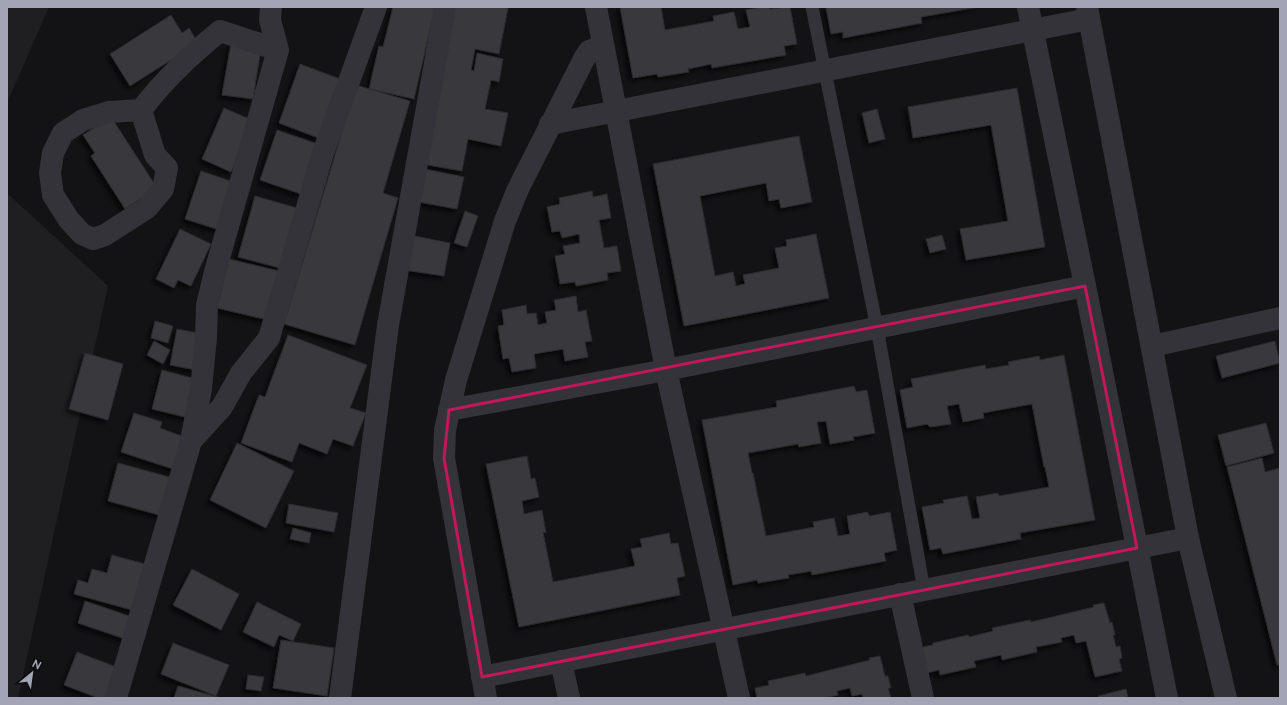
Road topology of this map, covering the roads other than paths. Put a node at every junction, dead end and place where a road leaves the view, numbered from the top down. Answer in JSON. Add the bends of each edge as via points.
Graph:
{"nodes":[{"id":1,"x":271,"y":7,"type":"edge"},
{"id":2,"x":376,"y":7,"type":"edge"},
{"id":3,"x":445,"y":7,"type":"edge"},
{"id":4,"x":596,"y":7,"type":"edge"},
{"id":5,"x":812,"y":7,"type":"edge"},
{"id":6,"x":1028,"y":7,"type":"edge"},
{"id":7,"x":1088,"y":13,"type":"edge"},
{"id":8,"x":1032,"y":30,"type":"junction"},
{"id":9,"x":602,"y":46,"type":"junction"},
{"id":10,"x":278,"y":50,"type":"junction"},
{"id":11,"x":824,"y":70,"type":"junction"},
{"id":12,"x":141,"y":110,"type":"junction"},
{"id":13,"x":617,"y":111,"type":"junction"},
{"id":14,"x":550,"y":124,"type":"junction"},
{"id":15,"x":1085,"y":286,"type":"junction"},
{"id":16,"x":1280,"y":318,"type":"edge"},
{"id":17,"x":877,"y":328,"type":"junction"},
{"id":18,"x":1152,"y":346,"type":"junction"},
{"id":19,"x":666,"y":370,"type":"junction"},
{"id":20,"x":449,"y":410,"type":"junction"},
{"id":21,"x":191,"y":441,"type":"junction"},
{"id":22,"x":1188,"y":538,"type":"junction"},
{"id":23,"x":1137,"y":548,"type":"junction"},
{"id":24,"x":924,"y":590,"type":"junction"},
{"id":25,"x":900,"y":594,"type":"junction"},
{"id":26,"x":724,"y":629,"type":"junction"},
{"id":27,"x":561,"y":661,"type":"junction"},
{"id":28,"x":482,"y":677,"type":"junction"},
{"id":29,"x":116,"y":698,"type":"edge"},
{"id":30,"x":340,"y":698,"type":"edge"},
{"id":31,"x":486,"y":698,"type":"edge"},
{"id":32,"x":569,"y":698,"type":"edge"},
{"id":33,"x":740,"y":698,"type":"edge"},
{"id":34,"x":923,"y":698,"type":"edge"},
{"id":35,"x":1167,"y":698,"type":"edge"},
{"id":36,"x":1226,"y":698,"type":"edge"}],
"edges":[{"from":1,"to":10,"type":"street","via":[[270,20]]},
{"from":2,"to":21,"type":"street","via":[[323,153],[269,338],[241,373],[222,407]]},
{"from":3,"to":30,"type":"street","via":[[388,325]]},
{"from":4,"to":9,"type":"street"},
{"from":5,"to":11,"type":"lane"},
{"from":6,"to":8,"type":"street"},
{"from":7,"to":8,"type":"street"},
{"from":7,"to":18,"type":"street"},
{"from":8,"to":11,"type":"street"},
{"from":8,"to":15,"type":"street"},
{"from":9,"to":13,"type":"street"},
{"from":9,"to":14,"type":"street","via":[[587,54]]},
{"from":10,"to":12,"type":"street","via":[[220,31],[194,52],[159,87]]},
{"from":10,"to":21,"type":"street","via":[[214,272],[207,305],[201,389]]},
{"from":11,"to":13,"type":"street"},
{"from":11,"to":17,"type":"lane"},
{"from":12,"to":12,"type":"street","via":[[109,112],[83,120],[63,133],[53,153],[50,173],[53,195],[69,220],[82,234],[93,239],[105,236],[147,208],[163,189],[167,168],[155,155]]},
{"from":13,"to":14,"type":"street"},
{"from":13,"to":19,"type":"street"},
{"from":14,"to":20,"type":"street","via":[[505,221]]},
{"from":15,"to":17,"type":"street"},
{"from":15,"to":23,"type":"street"},
{"from":16,"to":18,"type":"street"},
{"from":17,"to":19,"type":"street"},
{"from":17,"to":24,"type":"lane"},
{"from":18,"to":22,"type":"street"},
{"from":19,"to":20,"type":"street"},
{"from":19,"to":26,"type":"street"},
{"from":20,"to":28,"type":"street","via":[[444,458]]},
{"from":21,"to":29,"type":"street"},
{"from":22,"to":23,"type":"street"},
{"from":22,"to":36,"type":"street"},
{"from":23,"to":24,"type":"street"},
{"from":23,"to":35,"type":"street"},
{"from":24,"to":25,"type":"street"},
{"from":25,"to":26,"type":"street"},
{"from":25,"to":34,"type":"street"},
{"from":26,"to":27,"type":"street"},
{"from":26,"to":33,"type":"street"},
{"from":27,"to":28,"type":"street"},
{"from":27,"to":32,"type":"street"},
{"from":28,"to":31,"type":"street"}]}
